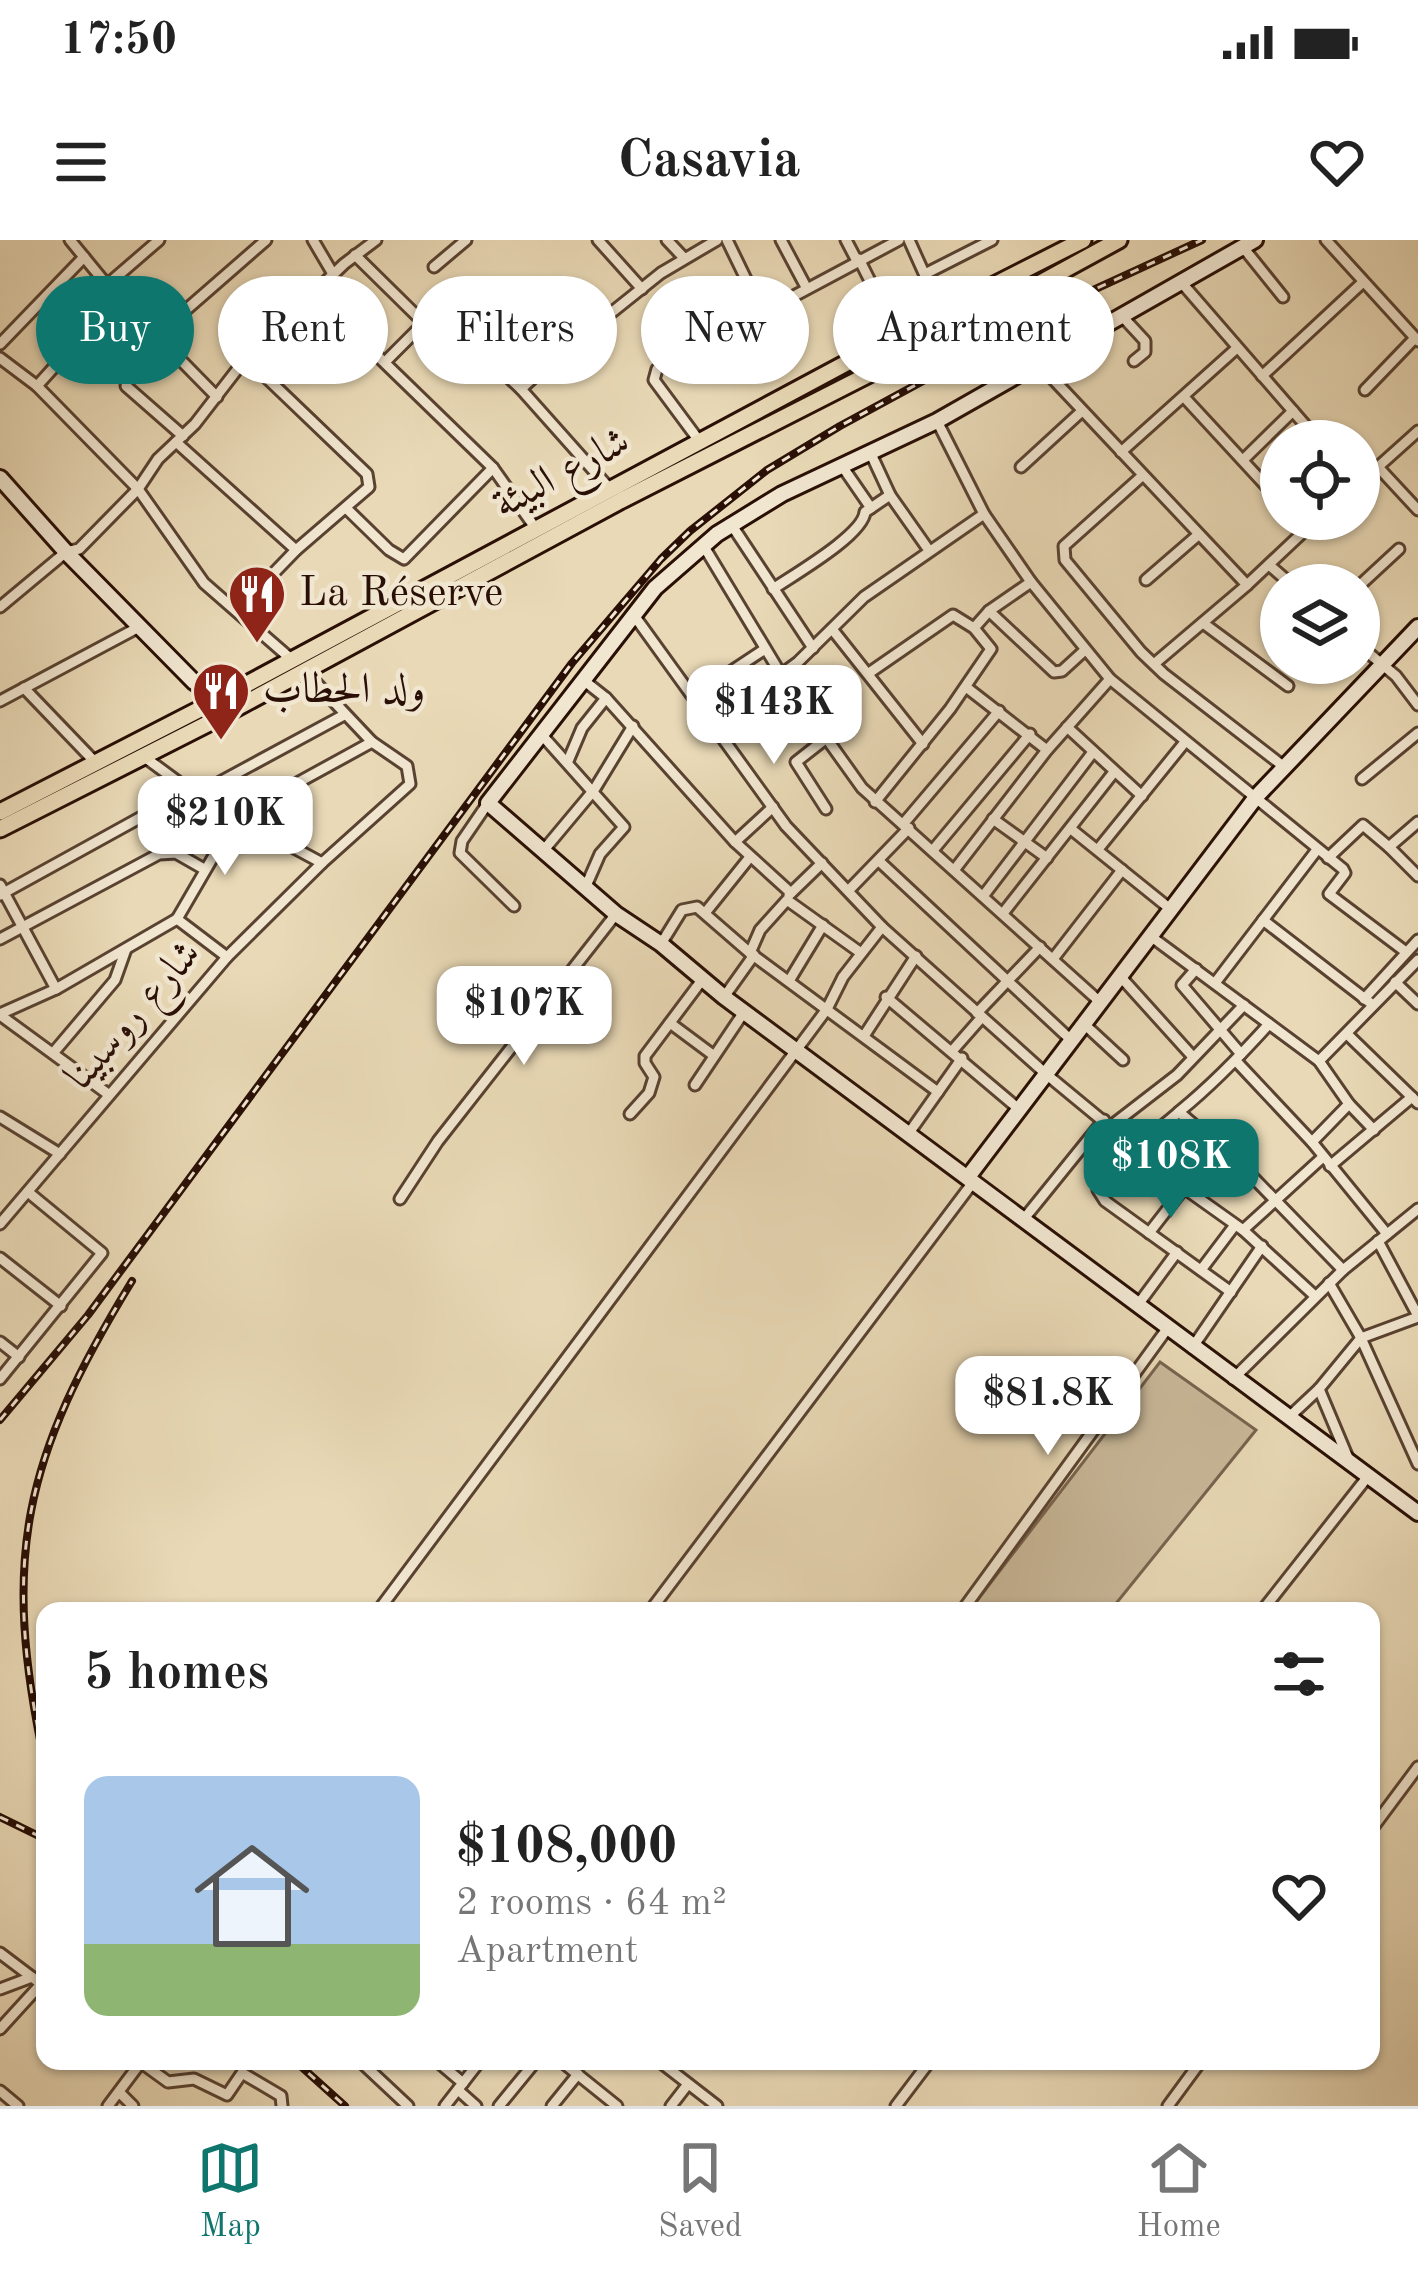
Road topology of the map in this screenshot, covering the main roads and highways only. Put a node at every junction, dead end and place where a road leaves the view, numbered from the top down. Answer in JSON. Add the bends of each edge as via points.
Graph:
{"nodes":[{"id":1,"x":1083,"y":240,"type":"edge"},
{"id":2,"x":1119,"y":240,"type":"edge"},
{"id":3,"x":1064,"y":252,"type":"edge"},
{"id":4,"x":1049,"y":267,"type":"junction"},
{"id":5,"x":1028,"y":276,"type":"edge"},
{"id":6,"x":1036,"y":276,"type":"edge"},
{"id":7,"x":833,"y":371,"type":"edge"},
{"id":8,"x":849,"y":384,"type":"edge"},
{"id":9,"x":299,"y":666,"type":"junction"},
{"id":10,"x":218,"y":709,"type":"junction"},
{"id":11,"x":0,"y":812,"type":"edge"},
{"id":12,"x":0,"y":829,"type":"edge"}],
"edges":[{"from":1,"to":3,"type":"main road","name":"شارع البيئة"},
{"from":2,"to":3,"type":"main road","name":"شارع البيئة"},
{"from":3,"to":4,"type":"main road","name":"شارع البيئة"},
{"from":4,"to":5,"type":"main road","name":"شارع البيئة"},
{"from":4,"to":6,"type":"main road","name":"شارع البيئة"},
{"from":7,"to":9,"type":"main road","name":"شارع البيئة"},
{"from":8,"to":9,"type":"main road","name":"شارع البيئة"},
{"from":9,"to":10,"type":"main road","name":"شارع البيئة"},
{"from":10,"to":11,"type":"main road","name":"شارع البيئة"},
{"from":10,"to":12,"type":"main road","name":"شارع البيئة"}]}
